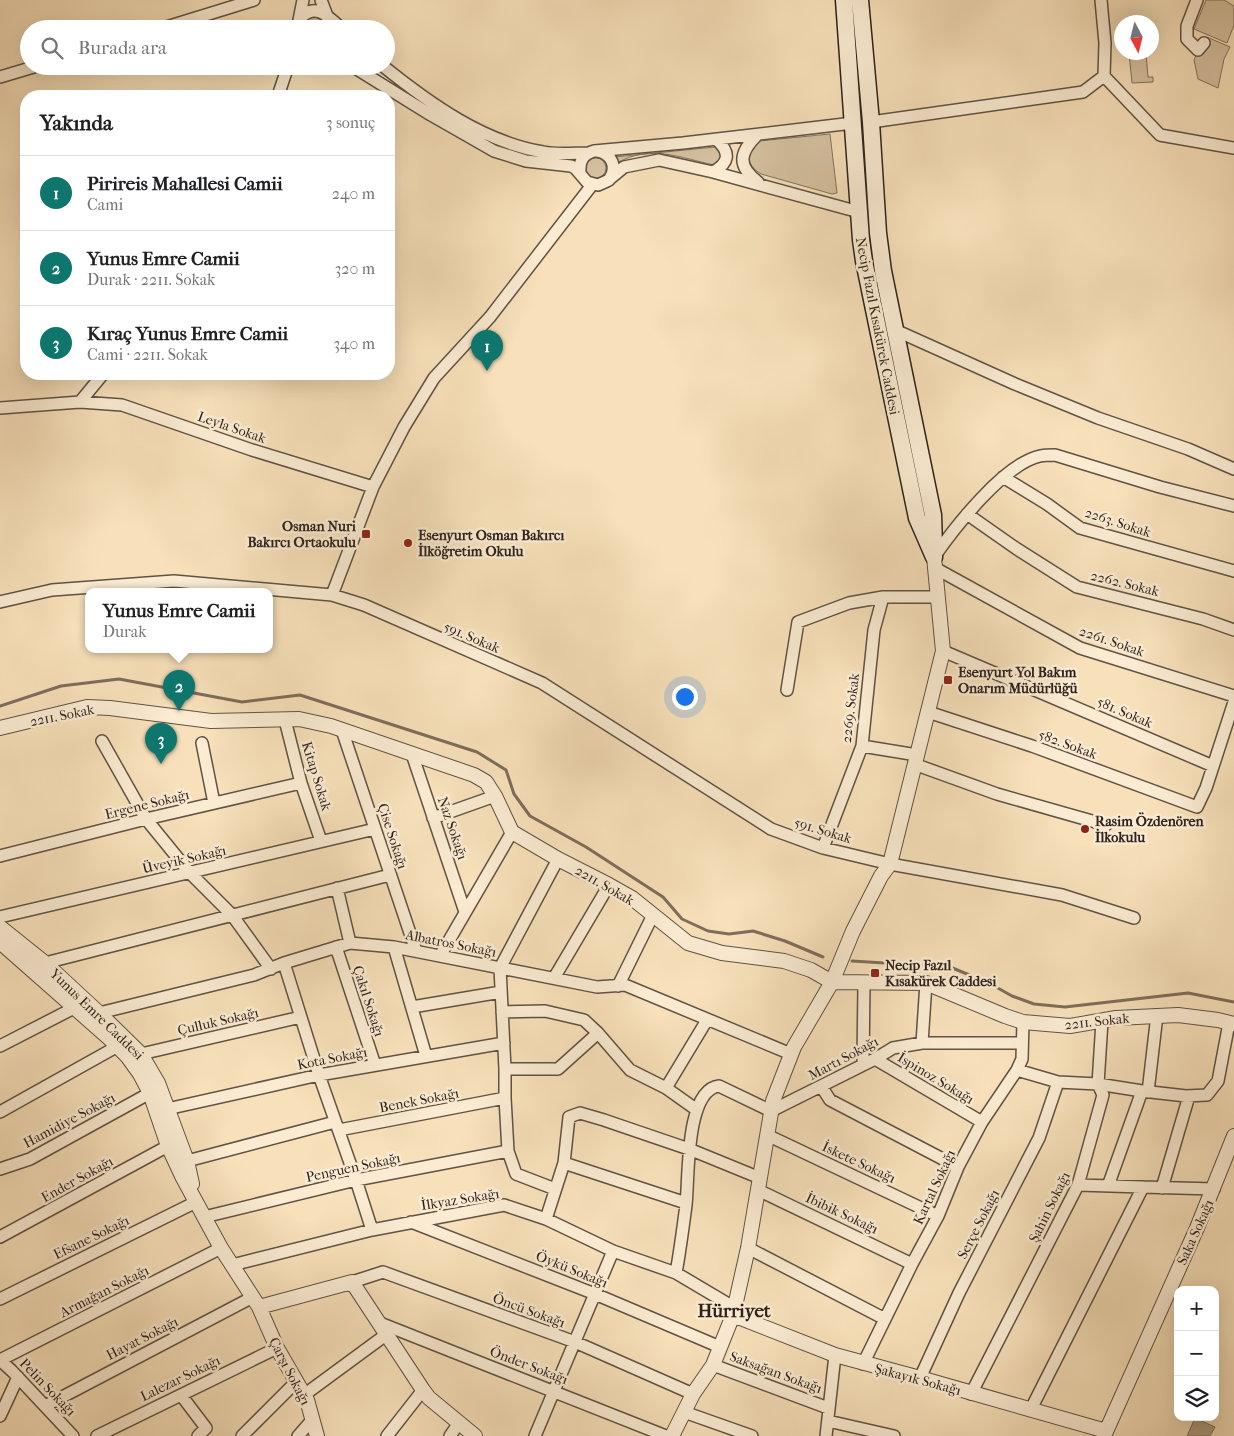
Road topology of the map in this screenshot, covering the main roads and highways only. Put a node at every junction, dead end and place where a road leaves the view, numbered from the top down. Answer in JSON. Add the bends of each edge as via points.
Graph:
{"nodes":[{"id":1,"x":844,"y":0,"type":"edge"},
{"id":2,"x":860,"y":0,"type":"edge"},
{"id":3,"x":872,"y":122,"type":"junction"},
{"id":4,"x":853,"y":123,"type":"junction"}],
"edges":[{"from":1,"to":4,"type":"main road","name":"Necip Fazıl Kısakürek Caddesi"},
{"from":2,"to":3,"type":"main road","name":"Necip Fazıl Kısakürek Caddesi"},
{"from":3,"to":4,"type":"main road"},
{"from":3,"to":4,"type":"main road","name":"Necip Fazıl Kısakürek Caddesi","via":[[882,271],[933,514],[935,562],[917,518],[868,288],[861,240]]}]}
